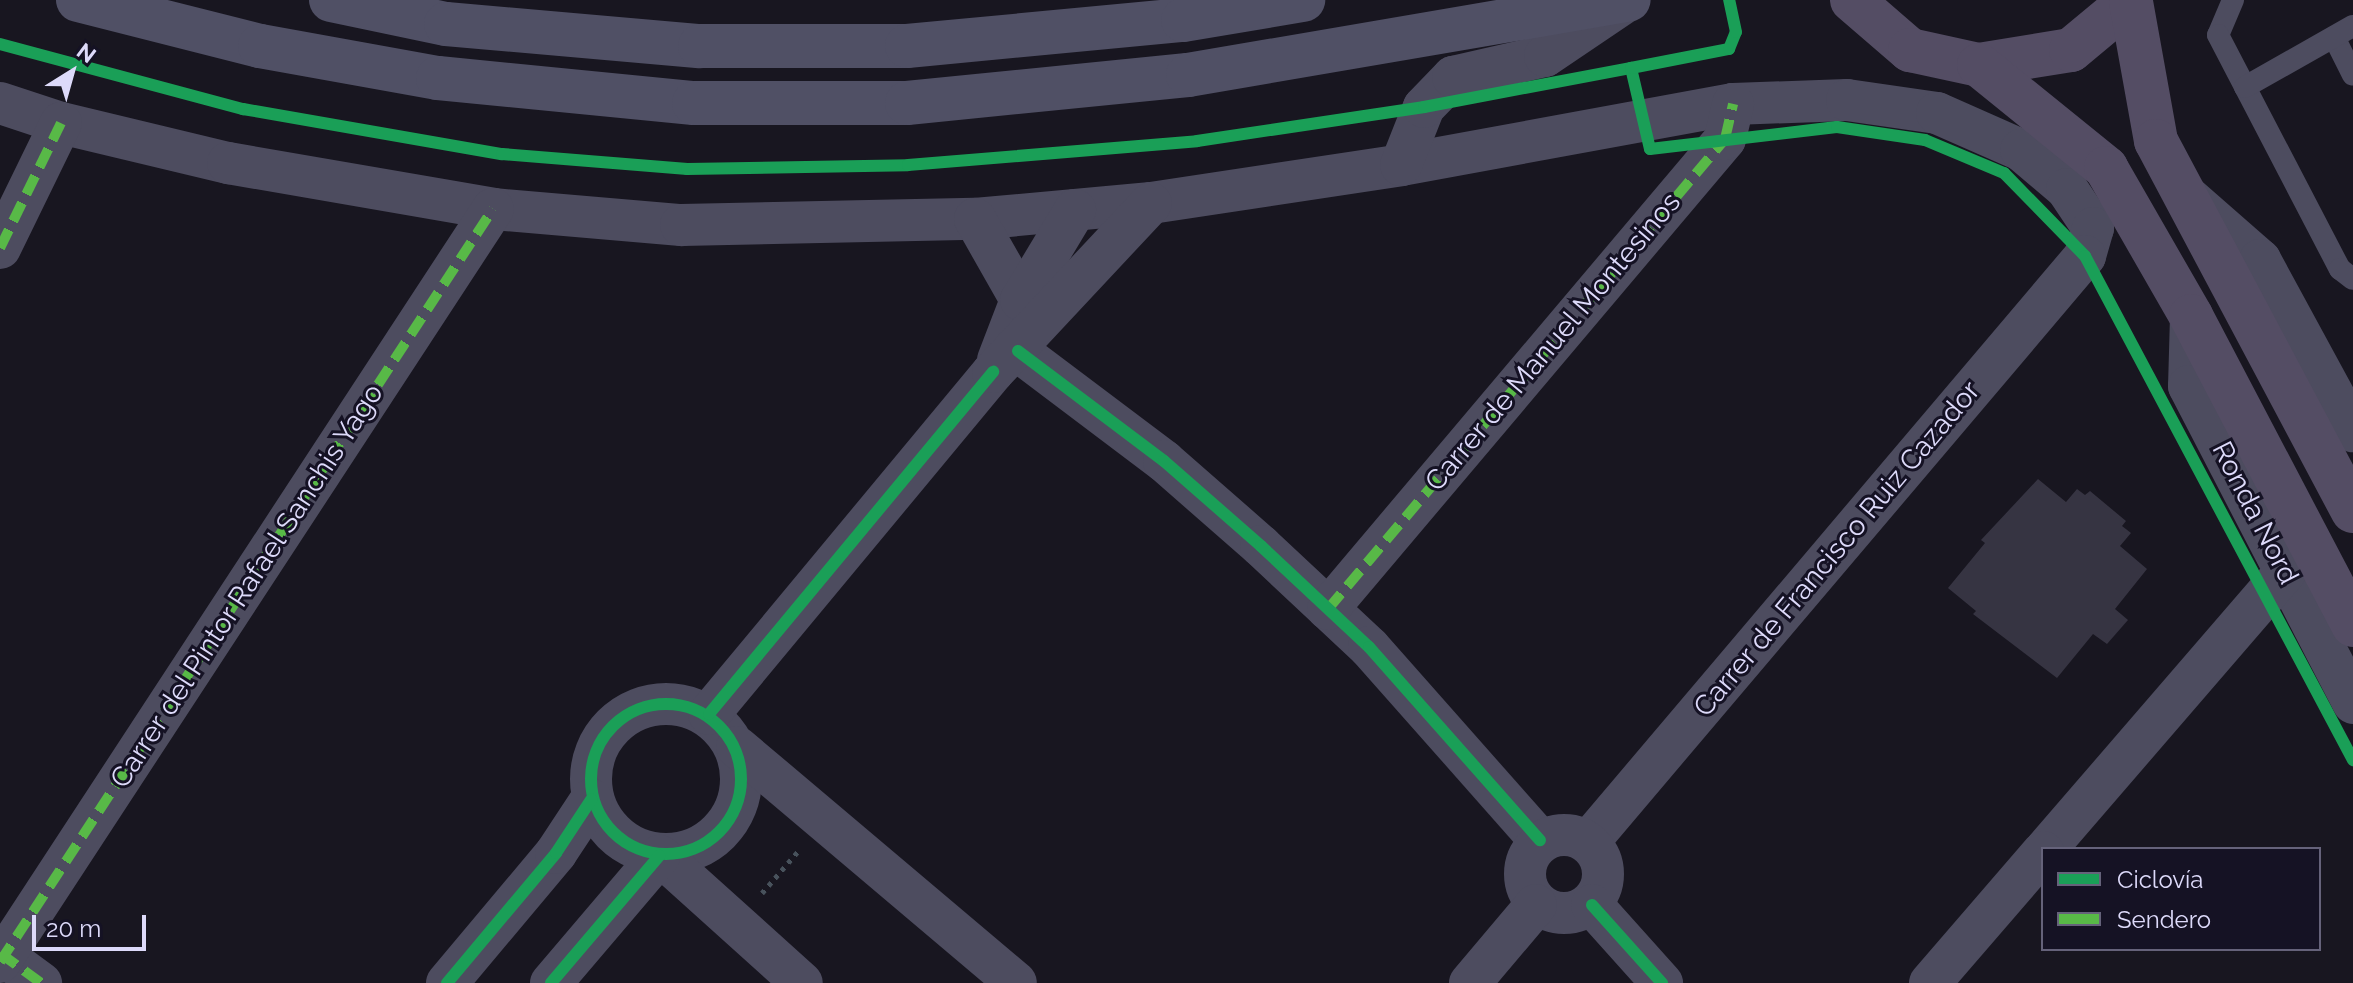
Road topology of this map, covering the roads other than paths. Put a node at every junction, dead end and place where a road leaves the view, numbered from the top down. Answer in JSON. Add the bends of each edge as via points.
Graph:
{"nodes":[{"id":1,"x":78,"y":0,"type":"edge"},
{"id":2,"x":331,"y":0,"type":"edge"},
{"id":3,"x":1303,"y":0,"type":"edge"},
{"id":4,"x":1629,"y":0,"type":"edge"},
{"id":5,"x":1852,"y":0,"type":"edge"},
{"id":6,"x":2233,"y":0,"type":"edge"},
{"id":7,"x":2131,"y":1,"type":"edge"},
{"id":8,"x":2343,"y":31,"type":"edge"},
{"id":9,"x":1979,"y":65,"type":"junction"},
{"id":10,"x":2353,"y":75,"type":"edge"},
{"id":11,"x":2245,"y":87,"type":"junction"},
{"id":12,"x":0,"y":103,"type":"edge"},
{"id":13,"x":1733,"y":104,"type":"junction"},
{"id":14,"x":61,"y":123,"type":"junction"},
{"id":15,"x":1401,"y":165,"type":"junction"},
{"id":16,"x":2185,"y":194,"type":"junction"},
{"id":17,"x":1151,"y":203,"type":"junction"},
{"id":18,"x":493,"y":209,"type":"junction"},
{"id":19,"x":1075,"y":210,"type":"junction"},
{"id":20,"x":975,"y":219,"type":"junction"},
{"id":21,"x":0,"y":248,"type":"edge"},
{"id":22,"x":2353,"y":279,"type":"edge"},
{"id":23,"x":1079,"y":280,"type":"junction"},
{"id":24,"x":1021,"y":300,"type":"junction"},
{"id":25,"x":2191,"y":316,"type":"junction"},
{"id":26,"x":1006,"y":362,"type":"junction"},
{"id":27,"x":2349,"y":411,"type":"edge"},
{"id":28,"x":2353,"y":511,"type":"edge"},
{"id":29,"x":2286,"y":571,"type":"junction"},
{"id":30,"x":1328,"y":609,"type":"junction"},
{"id":31,"x":2353,"y":625,"type":"edge"},
{"id":32,"x":2353,"y":703,"type":"edge"},
{"id":33,"x":709,"y":714,"type":"junction"},
{"id":34,"x":737,"y":747,"type":"junction"},
{"id":35,"x":591,"y":800,"type":"junction"},
{"id":36,"x":1540,"y":840,"type":"junction"},
{"id":37,"x":1589,"y":841,"type":"junction"},
{"id":38,"x":2047,"y":847,"type":"edge"},
{"id":39,"x":2041,"y":854,"type":"edge"},
{"id":40,"x":660,"y":857,"type":"junction"},
{"id":41,"x":1536,"y":905,"type":"junction"},
{"id":42,"x":1592,"y":905,"type":"junction"},
{"id":43,"x":1,"y":957,"type":"edge"},
{"id":44,"x":41,"y":983,"type":"edge"},
{"id":45,"x":447,"y":983,"type":"edge"},
{"id":46,"x":551,"y":983,"type":"edge"},
{"id":47,"x":802,"y":983,"type":"edge"},
{"id":48,"x":1016,"y":983,"type":"edge"},
{"id":49,"x":1470,"y":983,"type":"edge"},
{"id":50,"x":1662,"y":983,"type":"edge"},
{"id":51,"x":1930,"y":983,"type":"edge"}],
"edges":[{"from":1,"to":4,"type":"street","via":[[260,46],[438,78],[694,103],[907,103],[1188,75]]},
{"from":2,"to":3,"type":"street","via":[[446,24],[700,46],[907,46],[1183,20]]},
{"from":4,"to":15,"type":"street","via":[[1545,56],[1453,77],[1424,107]]},
{"from":5,"to":9,"type":"main road","via":[[1910,50]]},
{"from":6,"to":11,"type":"lane","via":[[2218,35]]},
{"from":7,"to":9,"type":"main road","via":[[2071,50]]},
{"from":7,"to":16,"type":"main road","via":[[2156,141]]},
{"from":8,"to":10,"type":"lane"},
{"from":8,"to":11,"type":"lane"},
{"from":9,"to":25,"type":"main road","name":"Ronda Nord","via":[[2106,168]]},
{"from":11,"to":22,"type":"lane","via":[[2340,269]]},
{"from":12,"to":14,"type":"street"},
{"from":13,"to":15,"type":"street"},
{"from":13,"to":30,"type":"street","name":"Carrer de Manuel Montesinos","via":[[1725,139]]},
{"from":13,"to":37,"type":"street","name":"Carrer de Francisco Ruiz Cazador","via":[[1847,100],[1937,113],[2007,144],[2067,189],[2093,228],[2085,256]]},
{"from":14,"to":18,"type":"street","via":[[228,163]]},
{"from":14,"to":21,"type":"street"},
{"from":15,"to":17,"type":"street"},
{"from":16,"to":27,"type":"street","via":[[2260,260]]},
{"from":16,"to":28,"type":"main road"},
{"from":17,"to":19,"type":"street"},
{"from":17,"to":23,"type":"street"},
{"from":18,"to":20,"type":"street","via":[[681,225]]},
{"from":18,"to":43,"type":"street","name":"Carrer del Pintor Rafael Sanchis Yago"},
{"from":19,"to":20,"type":"street"},
{"from":19,"to":23,"type":"street"},
{"from":19,"to":24,"type":"street"},
{"from":20,"to":24,"type":"street"},
{"from":23,"to":26,"type":"street"},
{"from":24,"to":26,"type":"street"},
{"from":25,"to":29,"type":"street","name":"Ronda Nord","via":[[2189,386]]},
{"from":25,"to":31,"type":"main road","name":"Ronda Nord"},
{"from":26,"to":30,"type":"street","via":[[1164,461]]},
{"from":26,"to":33,"type":"street"},
{"from":29,"to":32,"type":"street","name":"Ronda Nord"},
{"from":29,"to":38,"type":"street"},
{"from":30,"to":36,"type":"street","via":[[1369,647]]},
{"from":33,"to":34,"type":"street"},
{"from":33,"to":35,"type":"street","via":[[664,701],[620,716],[592,754]]},
{"from":34,"to":40,"type":"street","via":[[741,799],[712,842]]},
{"from":34,"to":48,"type":"street"},
{"from":35,"to":40,"type":"street","via":[[617,839]]},
{"from":35,"to":45,"type":"street","via":[[556,853]]},
{"from":36,"to":37,"type":"street","via":[[1565,833]]},
{"from":36,"to":41,"type":"street","via":[[1522,871]]},
{"from":37,"to":42,"type":"street","via":[[1606,873]]},
{"from":39,"to":51,"type":"street"},
{"from":40,"to":46,"type":"street"},
{"from":40,"to":47,"type":"street"},
{"from":41,"to":42,"type":"street","via":[[1563,916]]},
{"from":41,"to":49,"type":"street"},
{"from":42,"to":50,"type":"street"},
{"from":43,"to":44,"type":"street"}]}
